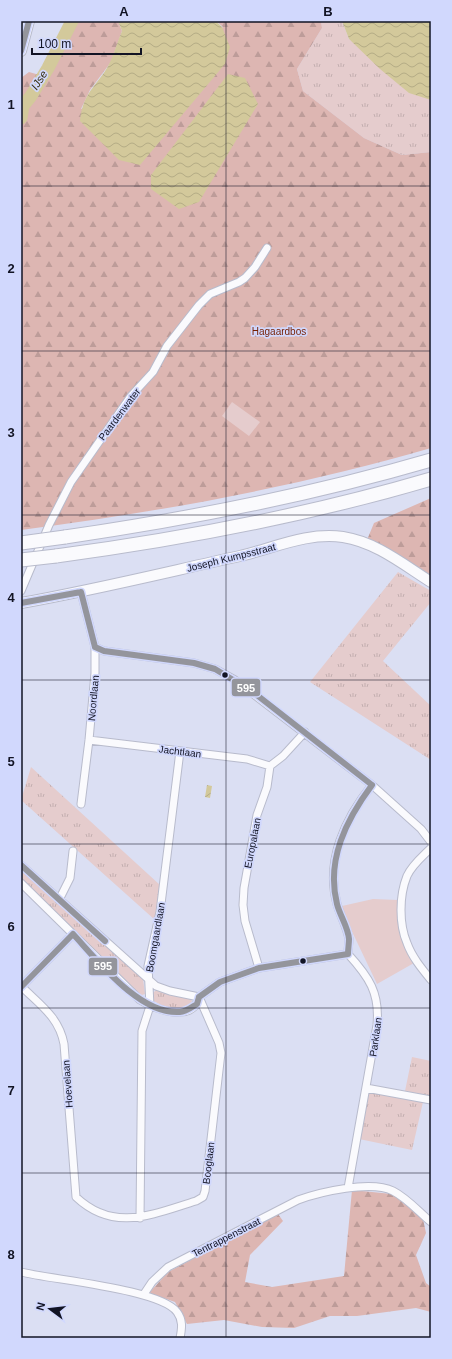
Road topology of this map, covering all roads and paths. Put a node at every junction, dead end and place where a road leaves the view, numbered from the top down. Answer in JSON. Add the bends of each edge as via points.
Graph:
{"nodes":[{"id":1,"x":29,"y":21,"type":"edge"},
{"id":2,"x":21,"y":51,"type":"edge"},
{"id":3,"x":267,"y":248,"type":"dead end"},
{"id":4,"x":431,"y":460,"type":"edge"},
{"id":5,"x":431,"y":479,"type":"edge"},
{"id":6,"x":21,"y":543,"type":"edge"},
{"id":7,"x":21,"y":560,"type":"edge"},
{"id":8,"x":431,"y":582,"type":"edge"},
{"id":9,"x":21,"y":591,"type":"edge"},
{"id":10,"x":81,"y":592,"type":"junction"},
{"id":11,"x":21,"y":603,"type":"edge"},
{"id":12,"x":95,"y":647,"type":"junction"},
{"id":13,"x":305,"y":732,"type":"junction"},
{"id":14,"x":89,"y":740,"type":"junction"},
{"id":15,"x":180,"y":751,"type":"junction"},
{"id":16,"x":270,"y":766,"type":"junction"},
{"id":17,"x":372,"y":785,"type":"junction"},
{"id":18,"x":81,"y":804,"type":"dead end"},
{"id":19,"x":431,"y":842,"type":"edge"},
{"id":20,"x":431,"y":848,"type":"edge"},
{"id":21,"x":73,"y":851,"type":"dead end"},
{"id":22,"x":21,"y":865,"type":"edge"},
{"id":23,"x":21,"y":883,"type":"edge"},
{"id":24,"x":59,"y":900,"type":"junction"},
{"id":25,"x":73,"y":934,"type":"junction"},
{"id":26,"x":348,"y":954,"type":"junction"},
{"id":27,"x":259,"y":968,"type":"junction"},
{"id":28,"x":147,"y":979,"type":"junction"},
{"id":29,"x":431,"y":980,"type":"edge"},
{"id":30,"x":21,"y":987,"type":"edge"},
{"id":31,"x":199,"y":997,"type":"junction"},
{"id":32,"x":150,"y":1006,"type":"junction"},
{"id":33,"x":366,"y":1088,"type":"junction"},
{"id":34,"x":431,"y":1100,"type":"edge"},
{"id":35,"x":348,"y":1188,"type":"junction"},
{"id":36,"x":76,"y":1197,"type":"joint"},
{"id":37,"x":140,"y":1218,"type":"junction"},
{"id":38,"x":431,"y":1222,"type":"edge"},
{"id":39,"x":21,"y":1272,"type":"edge"},
{"id":40,"x":144,"y":1294,"type":"junction"},
{"id":41,"x":180,"y":1338,"type":"edge"}],
"edges":[{"from":1,"to":2,"type":"street"},
{"from":3,"to":9,"type":"street","name":"Paardenwater","via":[[245,278],[210,294],[199,305],[167,346],[153,372],[131,396],[71,482],[49,525]]},
{"from":4,"to":6,"type":"highway","bridge":true,"via":[[211,513]]},
{"from":5,"to":7,"type":"highway","bridge":true,"via":[[302,512],[214,531]]},
{"from":8,"to":10,"type":"street","name":"Joseph Kumpsstraat","via":[[375,547],[352,539],[324,536],[292,541],[244,555]]},
{"from":10,"to":11,"type":"street","name":"Joseph Kumpsstraat"},
{"from":10,"to":12,"type":"street","name":"Noordlaan"},
{"from":12,"to":13,"type":"street","via":[[125,654],[194,663],[215,669],[235,680]]},
{"from":12,"to":14,"type":"street","name":"Noordlaan"},
{"from":13,"to":16,"type":"street"},
{"from":13,"to":17,"type":"street"},
{"from":14,"to":15,"type":"street","name":"Jachtlaan"},
{"from":14,"to":18,"type":"street","name":"Noordlaan"},
{"from":15,"to":16,"type":"street","name":"Jachtlaan","via":[[247,759]]},
{"from":15,"to":28,"type":"street","name":"Boomgaardlaan","via":[[160,912]]},
{"from":16,"to":27,"type":"street","name":"Europalaan","via":[[267,787],[257,815],[243,899],[245,922]]},
{"from":17,"to":19,"type":"street"},
{"from":17,"to":26,"type":"street","via":[[351,814],[338,847],[334,866],[336,902],[349,939]]},
{"from":20,"to":29,"type":"street","via":[[408,876],[403,889],[401,907],[407,943]]},
{"from":21,"to":24,"type":"street","via":[[70,878]]},
{"from":22,"to":24,"type":"street"},
{"from":23,"to":25,"type":"street"},
{"from":24,"to":28,"type":"street"},
{"from":25,"to":30,"type":"street"},
{"from":25,"to":32,"type":"street","via":[[131,993]]},
{"from":26,"to":27,"type":"street"},
{"from":26,"to":33,"type":"street","name":"Parklaan","via":[[371,983],[379,1008]]},
{"from":27,"to":31,"type":"street","via":[[220,982]]},
{"from":28,"to":31,"type":"street","via":[[163,989]]},
{"from":28,"to":32,"type":"street","name":"Boomgaardlaan"},
{"from":30,"to":36,"type":"street","name":"Hoevelaan","via":[[55,1019],[61,1030]]},
{"from":31,"to":32,"type":"street","via":[[197,1004],[186,1011],[171,1012]]},
{"from":31,"to":37,"type":"street","name":"Booglaan","via":[[221,1053],[205,1191],[203,1197],[196,1200]]},
{"from":32,"to":37,"type":"street","name":"Boomgaardlaan","via":[[142,1031]]},
{"from":33,"to":34,"type":"street"},
{"from":33,"to":35,"type":"street","name":"Parklaan"},
{"from":35,"to":38,"type":"street","name":"Tentrappenstraat","via":[[391,1190]]},
{"from":35,"to":40,"type":"street","name":"Tentrappenstraat","via":[[313,1194],[168,1267]]},
{"from":36,"to":37,"type":"street","name":"Booglaan","via":[[102,1214],[116,1218]]},
{"from":39,"to":40,"type":"street"},
{"from":40,"to":41,"type":"street","via":[[164,1302],[176,1311],[181,1320]]}]}
